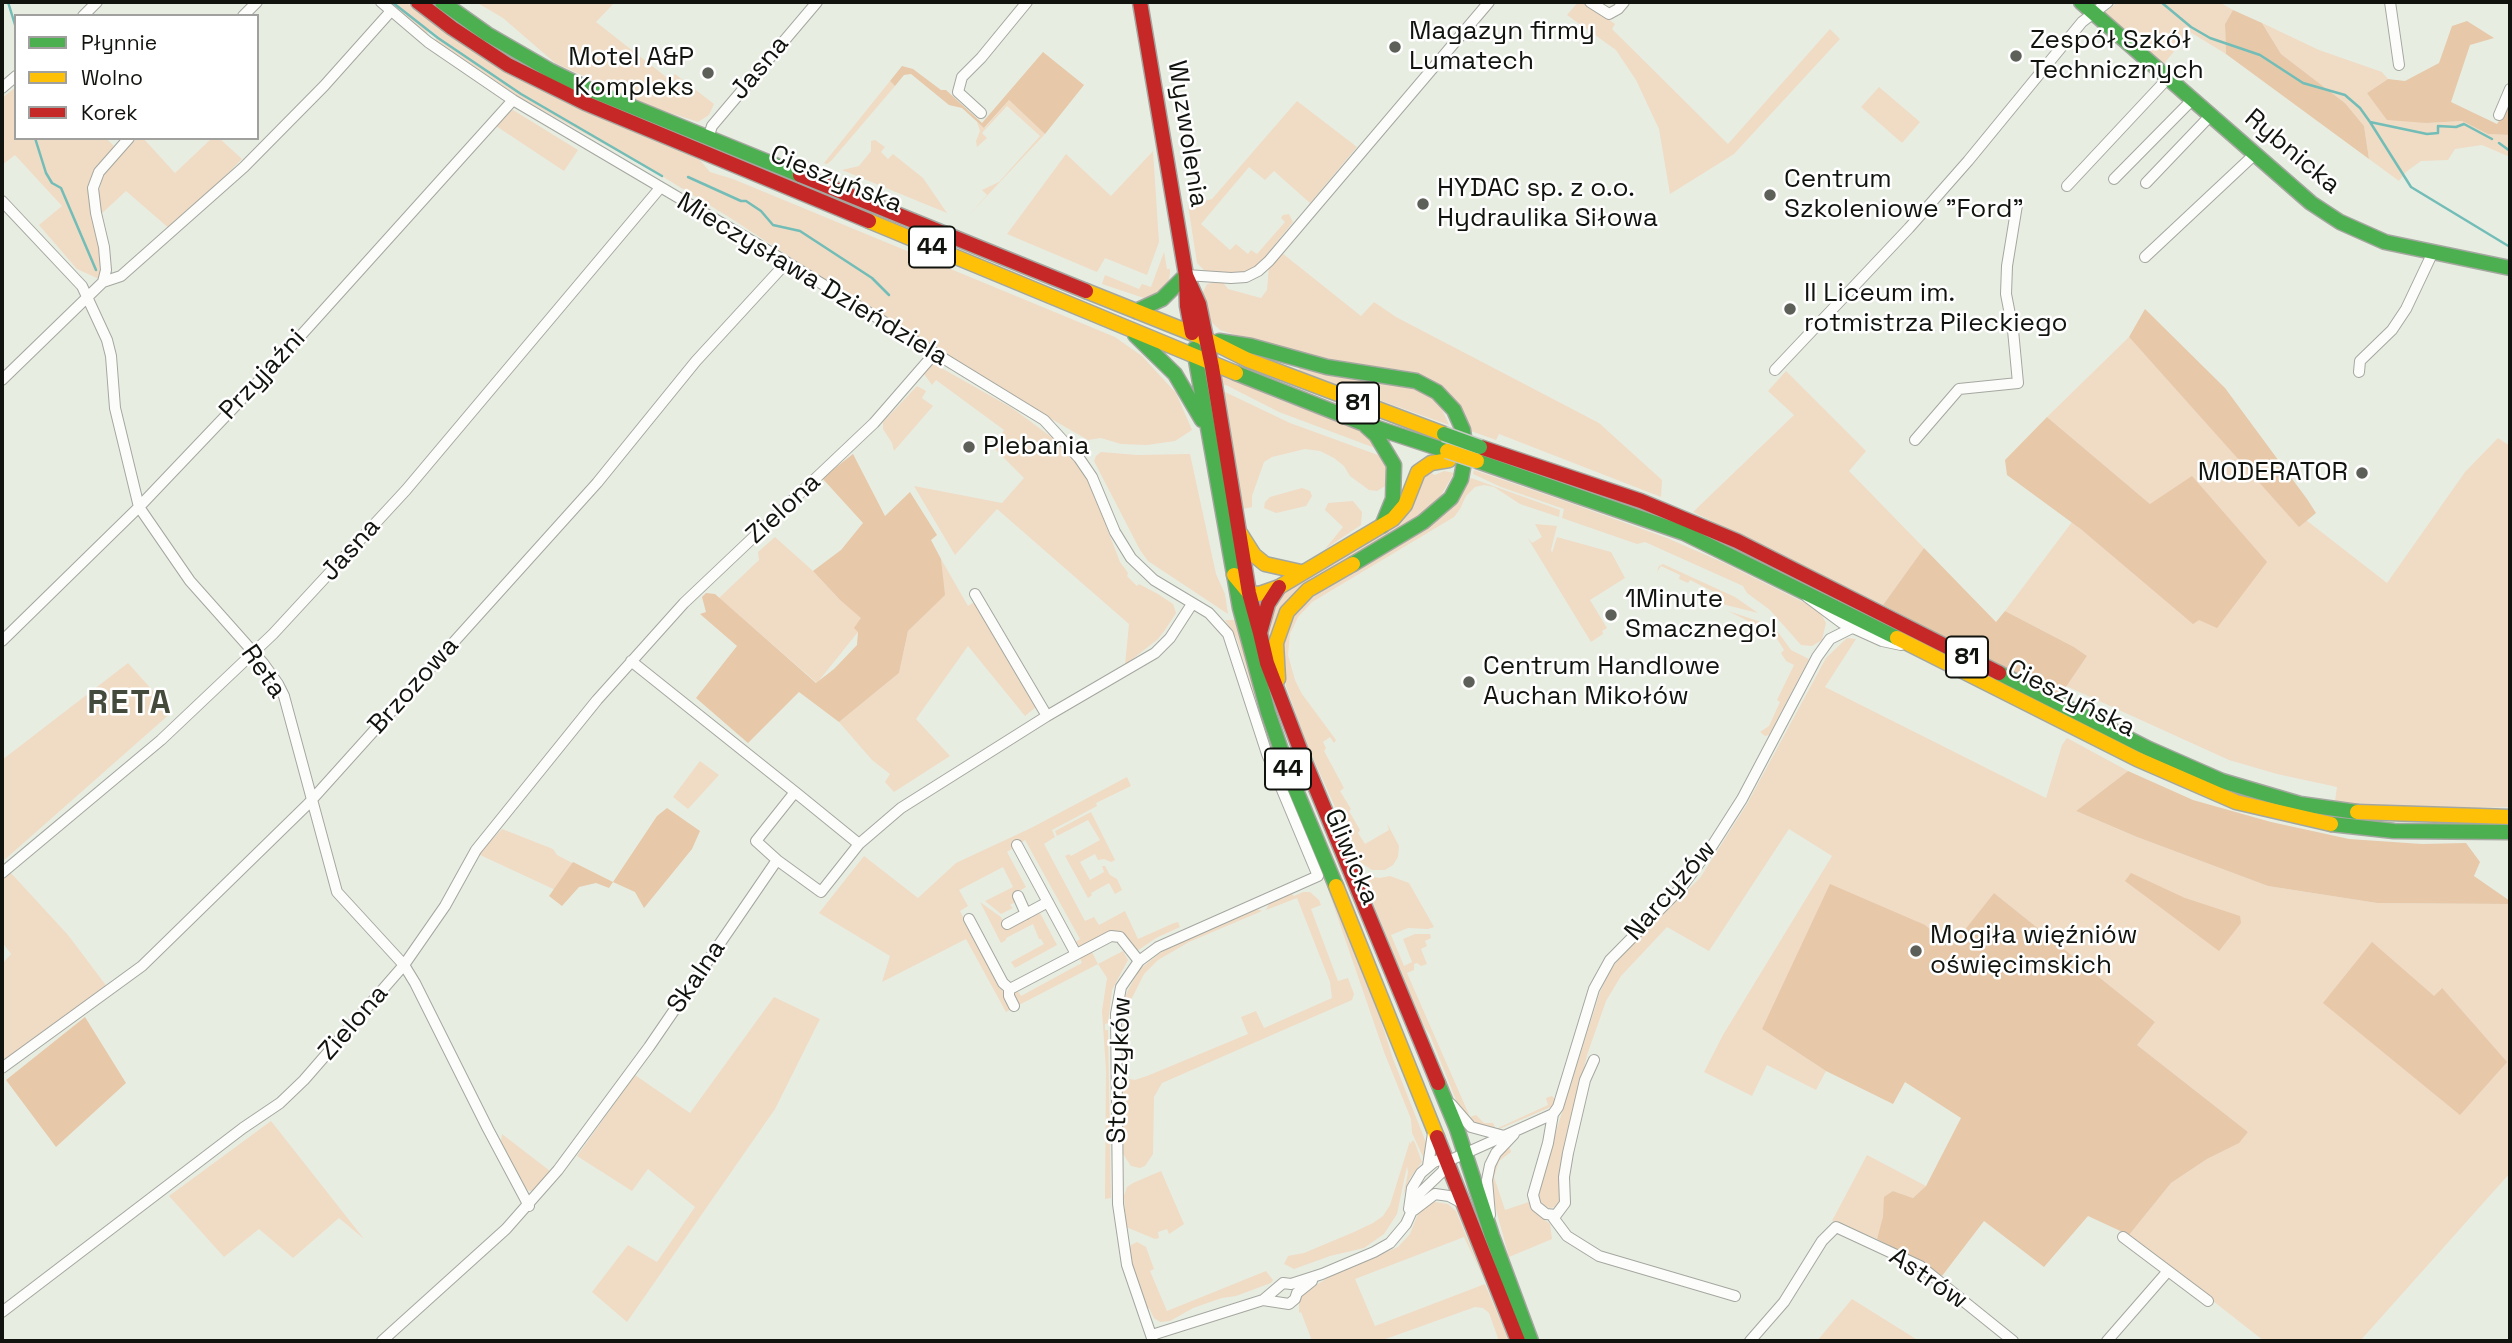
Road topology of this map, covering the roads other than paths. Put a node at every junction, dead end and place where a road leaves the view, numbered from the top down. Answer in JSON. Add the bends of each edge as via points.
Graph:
{"nodes":[{"id":1,"x":381,"y":2,"type":"edge"},
{"id":2,"x":418,"y":2,"type":"edge"},
{"id":3,"x":442,"y":2,"type":"edge"},
{"id":4,"x":817,"y":2,"type":"edge"},
{"id":5,"x":1027,"y":2,"type":"edge"},
{"id":6,"x":1140,"y":2,"type":"edge"},
{"id":7,"x":1489,"y":2,"type":"edge"},
{"id":8,"x":1590,"y":2,"type":"edge"},
{"id":9,"x":1624,"y":2,"type":"edge"},
{"id":10,"x":2081,"y":2,"type":"edge"},
{"id":11,"x":2108,"y":2,"type":"edge"},
{"id":12,"x":2390,"y":2,"type":"edge"},
{"id":13,"x":391,"y":11,"type":"junction"},
{"id":14,"x":2094,"y":13,"type":"junction"},
{"id":15,"x":2399,"y":65,"type":"dead end"},
{"id":16,"x":2168,"y":78,"type":"junction"},
{"id":17,"x":2510,"y":89,"type":"edge"},
{"id":18,"x":513,"y":100,"type":"junction"},
{"id":19,"x":2192,"y":100,"type":"junction"},
{"id":20,"x":981,"y":113,"type":"dead end"},
{"id":21,"x":2499,"y":115,"type":"dead end"},
{"id":22,"x":2210,"y":116,"type":"junction"},
{"id":23,"x":708,"y":138,"type":"junction"},
{"id":24,"x":127,"y":140,"type":"edge"},
{"id":25,"x":2255,"y":155,"type":"junction"},
{"id":26,"x":2114,"y":179,"type":"dead end"},
{"id":27,"x":2146,"y":183,"type":"dead end"},
{"id":28,"x":2067,"y":186,"type":"dead end"},
{"id":29,"x":660,"y":188,"type":"junction"},
{"id":30,"x":2,"y":201,"type":"edge"},
{"id":31,"x":2017,"y":205,"type":"dead end"},
{"id":32,"x":2433,"y":252,"type":"junction"},
{"id":33,"x":2145,"y":257,"type":"dead end"},
{"id":34,"x":786,"y":263,"type":"junction"},
{"id":35,"x":2510,"y":268,"type":"edge"},
{"id":36,"x":1186,"y":275,"type":"junction"},
{"id":37,"x":103,"y":282,"type":"junction"},
{"id":38,"x":87,"y":296,"type":"junction"},
{"id":39,"x":1136,"y":311,"type":"junction"},
{"id":40,"x":1124,"y":326,"type":"junction"},
{"id":41,"x":1192,"y":333,"type":"junction"},
{"id":42,"x":1206,"y":339,"type":"junction"},
{"id":43,"x":934,"y":354,"type":"junction"},
{"id":44,"x":1196,"y":355,"type":"junction"},
{"id":45,"x":1210,"y":361,"type":"junction"},
{"id":46,"x":1775,"y":370,"type":"dead end"},
{"id":47,"x":2359,"y":372,"type":"dead end"},
{"id":48,"x":2,"y":380,"type":"edge"},
{"id":49,"x":1362,"y":423,"type":"junction"},
{"id":50,"x":1208,"y":434,"type":"junction"},
{"id":51,"x":1915,"y":440,"type":"dead end"},
{"id":52,"x":1478,"y":454,"type":"junction"},
{"id":53,"x":1448,"y":456,"type":"junction"},
{"id":54,"x":139,"y":506,"type":"junction"},
{"id":55,"x":1382,"y":526,"type":"junction"},
{"id":56,"x":1240,"y":533,"type":"junction"},
{"id":57,"x":1233,"y":574,"type":"junction"},
{"id":58,"x":1298,"y":574,"type":"junction"},
{"id":59,"x":1790,"y":584,"type":"junction"},
{"id":60,"x":1279,"y":587,"type":"junction"},
{"id":61,"x":1249,"y":593,"type":"junction"},
{"id":62,"x":975,"y":594,"type":"dead end"},
{"id":63,"x":1192,"y":604,"type":"junction"},
{"id":64,"x":1240,"y":608,"type":"junction"},
{"id":65,"x":1831,"y":617,"type":"junction"},
{"id":66,"x":1852,"y":628,"type":"junction"},
{"id":67,"x":1260,"y":633,"type":"junction"},
{"id":68,"x":1830,"y":639,"type":"junction"},
{"id":69,"x":2,"y":640,"type":"edge"},
{"id":70,"x":1913,"y":647,"type":"junction"},
{"id":71,"x":254,"y":653,"type":"junction"},
{"id":72,"x":631,"y":661,"type":"junction"},
{"id":73,"x":1278,"y":688,"type":"junction"},
{"id":74,"x":1047,"y":716,"type":"junction"},
{"id":75,"x":795,"y":792,"type":"junction"},
{"id":76,"x":312,"y":801,"type":"junction"},
{"id":77,"x":2510,"y":817,"type":"edge"},
{"id":78,"x":2510,"y":832,"type":"edge"},
{"id":79,"x":859,"y":844,"type":"junction"},
{"id":80,"x":1017,"y":845,"type":"dead end"},
{"id":81,"x":776,"y":860,"type":"junction"},
{"id":82,"x":2,"y":873,"type":"edge"},
{"id":83,"x":1318,"y":876,"type":"joint"},
{"id":84,"x":1018,"y":896,"type":"dead end"},
{"id":85,"x":1048,"y":902,"type":"junction"},
{"id":86,"x":1026,"y":914,"type":"junction"},
{"id":87,"x":969,"y":919,"type":"dead end"},
{"id":88,"x":1007,"y":924,"type":"dead end"},
{"id":89,"x":1076,"y":954,"type":"junction"},
{"id":90,"x":1139,"y":961,"type":"junction"},
{"id":91,"x":404,"y":965,"type":"junction"},
{"id":92,"x":1009,"y":989,"type":"junction"},
{"id":93,"x":1014,"y":1006,"type":"dead end"},
{"id":94,"x":1594,"y":1060,"type":"dead end"},
{"id":95,"x":2,"y":1068,"type":"edge"},
{"id":96,"x":1441,"y":1089,"type":"junction"},
{"id":97,"x":1553,"y":1114,"type":"junction"},
{"id":98,"x":1433,"y":1128,"type":"junction"},
{"id":99,"x":1517,"y":1131,"type":"junction"},
{"id":100,"x":1505,"y":1136,"type":"junction"},
{"id":101,"x":1464,"y":1153,"type":"junction"},
{"id":102,"x":1446,"y":1162,"type":"junction"},
{"id":103,"x":1428,"y":1167,"type":"junction"},
{"id":104,"x":1462,"y":1203,"type":"junction"},
{"id":105,"x":529,"y":1206,"type":"junction"},
{"id":106,"x":1410,"y":1215,"type":"junction"},
{"id":107,"x":1552,"y":1216,"type":"junction"},
{"id":108,"x":1492,"y":1236,"type":"junction"},
{"id":109,"x":2123,"y":1237,"type":"dead end"},
{"id":110,"x":2168,"y":1271,"type":"junction"},
{"id":111,"x":1294,"y":1289,"type":"junction"},
{"id":112,"x":1277,"y":1296,"type":"junction"},
{"id":113,"x":1735,"y":1296,"type":"dead end"},
{"id":114,"x":2208,"y":1301,"type":"dead end"},
{"id":115,"x":2,"y":1312,"type":"edge"},
{"id":116,"x":1152,"y":1338,"type":"edge"},
{"id":117,"x":382,"y":1341,"type":"edge"},
{"id":118,"x":1518,"y":1341,"type":"edge"},
{"id":119,"x":1531,"y":1341,"type":"edge"},
{"id":120,"x":1750,"y":1341,"type":"edge"},
{"id":121,"x":2013,"y":1341,"type":"edge"},
{"id":122,"x":2106,"y":1341,"type":"edge"}],
"edges":[{"from":1,"to":13,"type":"street","name":"Mieczysława Dzieńdziela"},
{"from":2,"to":40,"type":"main road","name":"Cieszyńska","number":"44","via":[[508,65],[585,103]]},
{"from":3,"to":23,"type":"main road","name":"Cieszyńska","number":"44","via":[[486,34],[551,71]]},
{"from":4,"to":23,"type":"street","name":"Jasna","via":[[712,126]]},
{"from":5,"to":20,"type":"street","via":[[962,77],[958,92]]},
{"from":6,"to":36,"type":"main road","name":"Wyzwolenia"},
{"from":7,"to":36,"type":"street","via":[[1258,271],[1231,278]]},
{"from":8,"to":9,"type":"street","via":[[1609,14]]},
{"from":10,"to":14,"type":"main road","name":"Rybnicka"},
{"from":11,"to":14,"type":"street"},
{"from":12,"to":15,"type":"street"},
{"from":13,"to":18,"type":"street","name":"Mieczysława Dzieńdziela"},
{"from":13,"to":37,"type":"street","via":[[244,167],[121,276]]},
{"from":14,"to":16,"type":"main road","name":"Rybnicka"},
{"from":14,"to":46,"type":"street","via":[[1909,228]]},
{"from":16,"to":19,"type":"main road","name":"Rybnicka"},
{"from":16,"to":28,"type":"street"},
{"from":17,"to":21,"type":"street"},
{"from":18,"to":29,"type":"street","name":"Mieczysława Dzieńdziela"},
{"from":18,"to":54,"type":"street","name":"Przyjaźni"},
{"from":19,"to":22,"type":"main road","name":"Rybnicka"},
{"from":19,"to":26,"type":"street"},
{"from":22,"to":25,"type":"main road","name":"Rybnicka"},
{"from":22,"to":27,"type":"street"},
{"from":23,"to":39,"type":"main road","name":"Cieszyńska","number":"44"},
{"from":24,"to":37,"type":"street","via":[[99,172],[93,188],[104,247]]},
{"from":25,"to":32,"type":"main road","name":"Rybnicka","via":[[2340,222],[2385,242]]},
{"from":25,"to":33,"type":"street"},
{"from":29,"to":34,"type":"street","name":"Mieczysława Dzieńdziela"},
{"from":29,"to":71,"type":"street","name":"Jasna","via":[[414,481]]},
{"from":30,"to":38,"type":"street","name":"Reta"},
{"from":31,"to":51,"type":"street","via":[[2006,294],[2018,383],[1959,389]]},
{"from":32,"to":35,"type":"main road","name":"Rybnicka"},
{"from":32,"to":47,"type":"street","via":[[2406,309],[2360,361]]},
{"from":34,"to":43,"type":"street","name":"Mieczysława Dzieńdziela"},
{"from":34,"to":76,"type":"street","name":"Brzozowa","via":[[696,362],[597,483]]},
{"from":36,"to":39,"type":"main road","via":[[1162,299]]},
{"from":36,"to":41,"type":"main road","name":"Wyzwolenia"},
{"from":36,"to":42,"type":"main road","name":"Wyzwolenia","via":[[1199,304]]},
{"from":37,"to":38,"type":"street"},
{"from":38,"to":48,"type":"street"},
{"from":38,"to":54,"type":"street","name":"Reta","via":[[111,356],[115,408]]},
{"from":39,"to":41,"type":"main road","name":"Cieszyńska","number":"44"},
{"from":40,"to":44,"type":"main road","name":"Cieszyńska","number":"81"},
{"from":40,"to":50,"type":"main road","number":"44","via":[[1175,374]]},
{"from":41,"to":42,"type":"main road","name":"Cieszyńska","number":"44"},
{"from":41,"to":44,"type":"main road","name":"Gliwicka","number":"44"},
{"from":42,"to":45,"type":"main road","name":"Gliwicka"},
{"from":42,"to":52,"type":"main road","name":"Cieszyńska","number":"81","bridge":true,"via":[[1248,360],[1444,434]]},
{"from":42,"to":73,"type":"main road","via":[[1327,367],[1416,381],[1437,392],[1454,410],[1463,430],[1466,452],[1461,479],[1451,498],[1423,522],[1308,590],[1287,612],[1276,643]]},
{"from":43,"to":63,"type":"street","name":"Mieczysława Dzieńdziela","via":[[1053,428],[1092,477],[1131,558],[1154,580]]},
{"from":43,"to":72,"type":"street","name":"Zielona","via":[[874,423],[684,603]]},
{"from":44,"to":45,"type":"main road","name":"Cieszyńska","number":"81"},
{"from":44,"to":50,"type":"main road","name":"Gliwicka","number":"44"},
{"from":45,"to":49,"type":"main road","name":"Cieszyńska","number":"81"},
{"from":45,"to":56,"type":"main road","name":"Gliwicka"},
{"from":49,"to":53,"type":"main road","name":"Cieszyńska","number":"81"},
{"from":49,"to":55,"type":"main road","via":[[1376,435],[1394,465],[1393,499]]},
{"from":50,"to":57,"type":"main road","name":"Gliwicka","number":"44"},
{"from":52,"to":53,"type":"main road","number":"81","bridge":true},
{"from":52,"to":59,"type":"main road","name":"Cieszyńska","number":"81","via":[[1684,533]]},
{"from":52,"to":77,"type":"main road","name":"Cieszyńska","number":"81","via":[[1641,500],[1737,541],[2149,749],[2222,781],[2300,804],[2366,813]]},
{"from":53,"to":55,"type":"main road","via":[[1418,472],[1401,512]]},
{"from":54,"to":69,"type":"street","name":"Przyjaźni"},
{"from":54,"to":71,"type":"street","name":"Reta","via":[[190,581]]},
{"from":55,"to":58,"type":"main road"},
{"from":56,"to":58,"type":"main road","via":[[1265,564]]},
{"from":56,"to":61,"type":"main road","name":"Gliwicka"},
{"from":57,"to":61,"type":"main road"},
{"from":57,"to":64,"type":"main road","name":"Gliwicka","number":"44"},
{"from":58,"to":60,"type":"main road"},
{"from":58,"to":61,"type":"main road"},
{"from":59,"to":65,"type":"street"},
{"from":59,"to":70,"type":"main road","name":"Cieszyńska","number":"81"},
{"from":60,"to":61,"type":"main road"},
{"from":60,"to":67,"type":"main road","via":[[1268,604]]},
{"from":61,"to":64,"type":"main road"},
{"from":61,"to":67,"type":"main road","name":"Gliwicka"},
{"from":62,"to":74,"type":"street"},
{"from":63,"to":74,"type":"street","via":[[1155,653]]},
{"from":63,"to":83,"type":"street","name":"Gliwicka","via":[[1209,613],[1228,634],[1267,754]]},
{"from":64,"to":98,"type":"main road","name":"Gliwicka","number":"44","via":[[1290,776]]},
{"from":65,"to":66,"type":"street"},
{"from":65,"to":68,"type":"street"},
{"from":66,"to":68,"type":"street"},
{"from":66,"to":70,"type":"street"},
{"from":67,"to":73,"type":"main road","name":"Gliwicka"},
{"from":68,"to":97,"type":"street","name":"Narcyzów","via":[[1717,840],[1680,889],[1610,960],[1591,997]]},
{"from":70,"to":78,"type":"main road","name":"Cieszyńska","number":"81","via":[[2137,759],[2263,810],[2328,824],[2394,831]]},
{"from":71,"to":76,"type":"street","name":"Reta","via":[[284,695]]},
{"from":71,"to":82,"type":"street","name":"Jasna","via":[[161,740]]},
{"from":72,"to":75,"type":"street"},
{"from":72,"to":91,"type":"street","name":"Zielona","via":[[475,850],[445,906]]},
{"from":73,"to":96,"type":"main road","name":"Gliwicka","number":"44"},
{"from":74,"to":79,"type":"street","via":[[901,808]]},
{"from":75,"to":79,"type":"street"},
{"from":75,"to":81,"type":"street","via":[[756,841]]},
{"from":76,"to":91,"type":"street","name":"Reta","via":[[337,892]]},
{"from":76,"to":95,"type":"street","name":"Brzozowa","via":[[142,966]]},
{"from":79,"to":81,"type":"street","via":[[821,892]]},
{"from":80,"to":85,"type":"street"},
{"from":81,"to":105,"type":"street","name":"Skalna","via":[[627,1078]]},
{"from":83,"to":90,"type":"street","name":"Storczyków","via":[[1166,943]]},
{"from":84,"to":86,"type":"street"},
{"from":85,"to":86,"type":"street"},
{"from":85,"to":89,"type":"street"},
{"from":86,"to":88,"type":"street"},
{"from":87,"to":92,"type":"street"},
{"from":89,"to":90,"type":"street","via":[[1115,935]]},
{"from":89,"to":92,"type":"street"},
{"from":90,"to":116,"type":"street","name":"Storczyków","via":[[1124,982],[1117,1003],[1118,1204],[1127,1265]]},
{"from":91,"to":105,"type":"street","name":"Reta"},
{"from":91,"to":115,"type":"street","name":"Zielona","via":[[280,1103]]},
{"from":92,"to":93,"type":"street"},
{"from":94,"to":107,"type":"street","via":[[1568,1153],[1565,1203]]},
{"from":96,"to":100,"type":"street","via":[[1471,1127]]},
{"from":96,"to":101,"type":"main road","name":"Gliwicka","number":"44"},
{"from":97,"to":99,"type":"street"},
{"from":97,"to":107,"type":"street","name":"Narcyzów","via":[[1532,1195],[1539,1210]]},
{"from":98,"to":102,"type":"main road","name":"Gliwicka","number":"44"},
{"from":98,"to":103,"type":"street"},
{"from":99,"to":100,"type":"street"},
{"from":99,"to":108,"type":"street","via":[[1496,1153],[1488,1175]]},
{"from":100,"to":101,"type":"street"},
{"from":101,"to":102,"type":"street"},
{"from":101,"to":108,"type":"main road","name":"Gliwicka","number":"44"},
{"from":102,"to":103,"type":"street","via":[[1439,1160]]},
{"from":102,"to":104,"type":"main road","name":"Gliwicka","number":"44"},
{"from":102,"to":106,"type":"street","via":[[1420,1193]]},
{"from":103,"to":106,"type":"street","via":[[1412,1188]]},
{"from":104,"to":106,"type":"street","via":[[1435,1194]]},
{"from":104,"to":118,"type":"main road","name":"Gliwicka","number":"44"},
{"from":105,"to":117,"type":"street","name":"Skalna"},
{"from":106,"to":111,"type":"street","via":[[1383,1248]]},
{"from":107,"to":113,"type":"street","name":"Narcyzów","via":[[1567,1236],[1599,1256]]},
{"from":108,"to":119,"type":"main road","name":"Gliwicka","number":"44"},
{"from":109,"to":110,"type":"street"},
{"from":110,"to":114,"type":"street"},
{"from":110,"to":122,"type":"street"},
{"from":111,"to":112,"type":"street","via":[[1283,1283]]},
{"from":111,"to":112,"type":"street","via":[[1295,1299],[1289,1304]]},
{"from":112,"to":116,"type":"street","name":"Storczyków"},
{"from":120,"to":121,"type":"street","name":"Astrów","via":[[1784,1302],[1822,1241],[1836,1227],[1920,1266]]}]}
